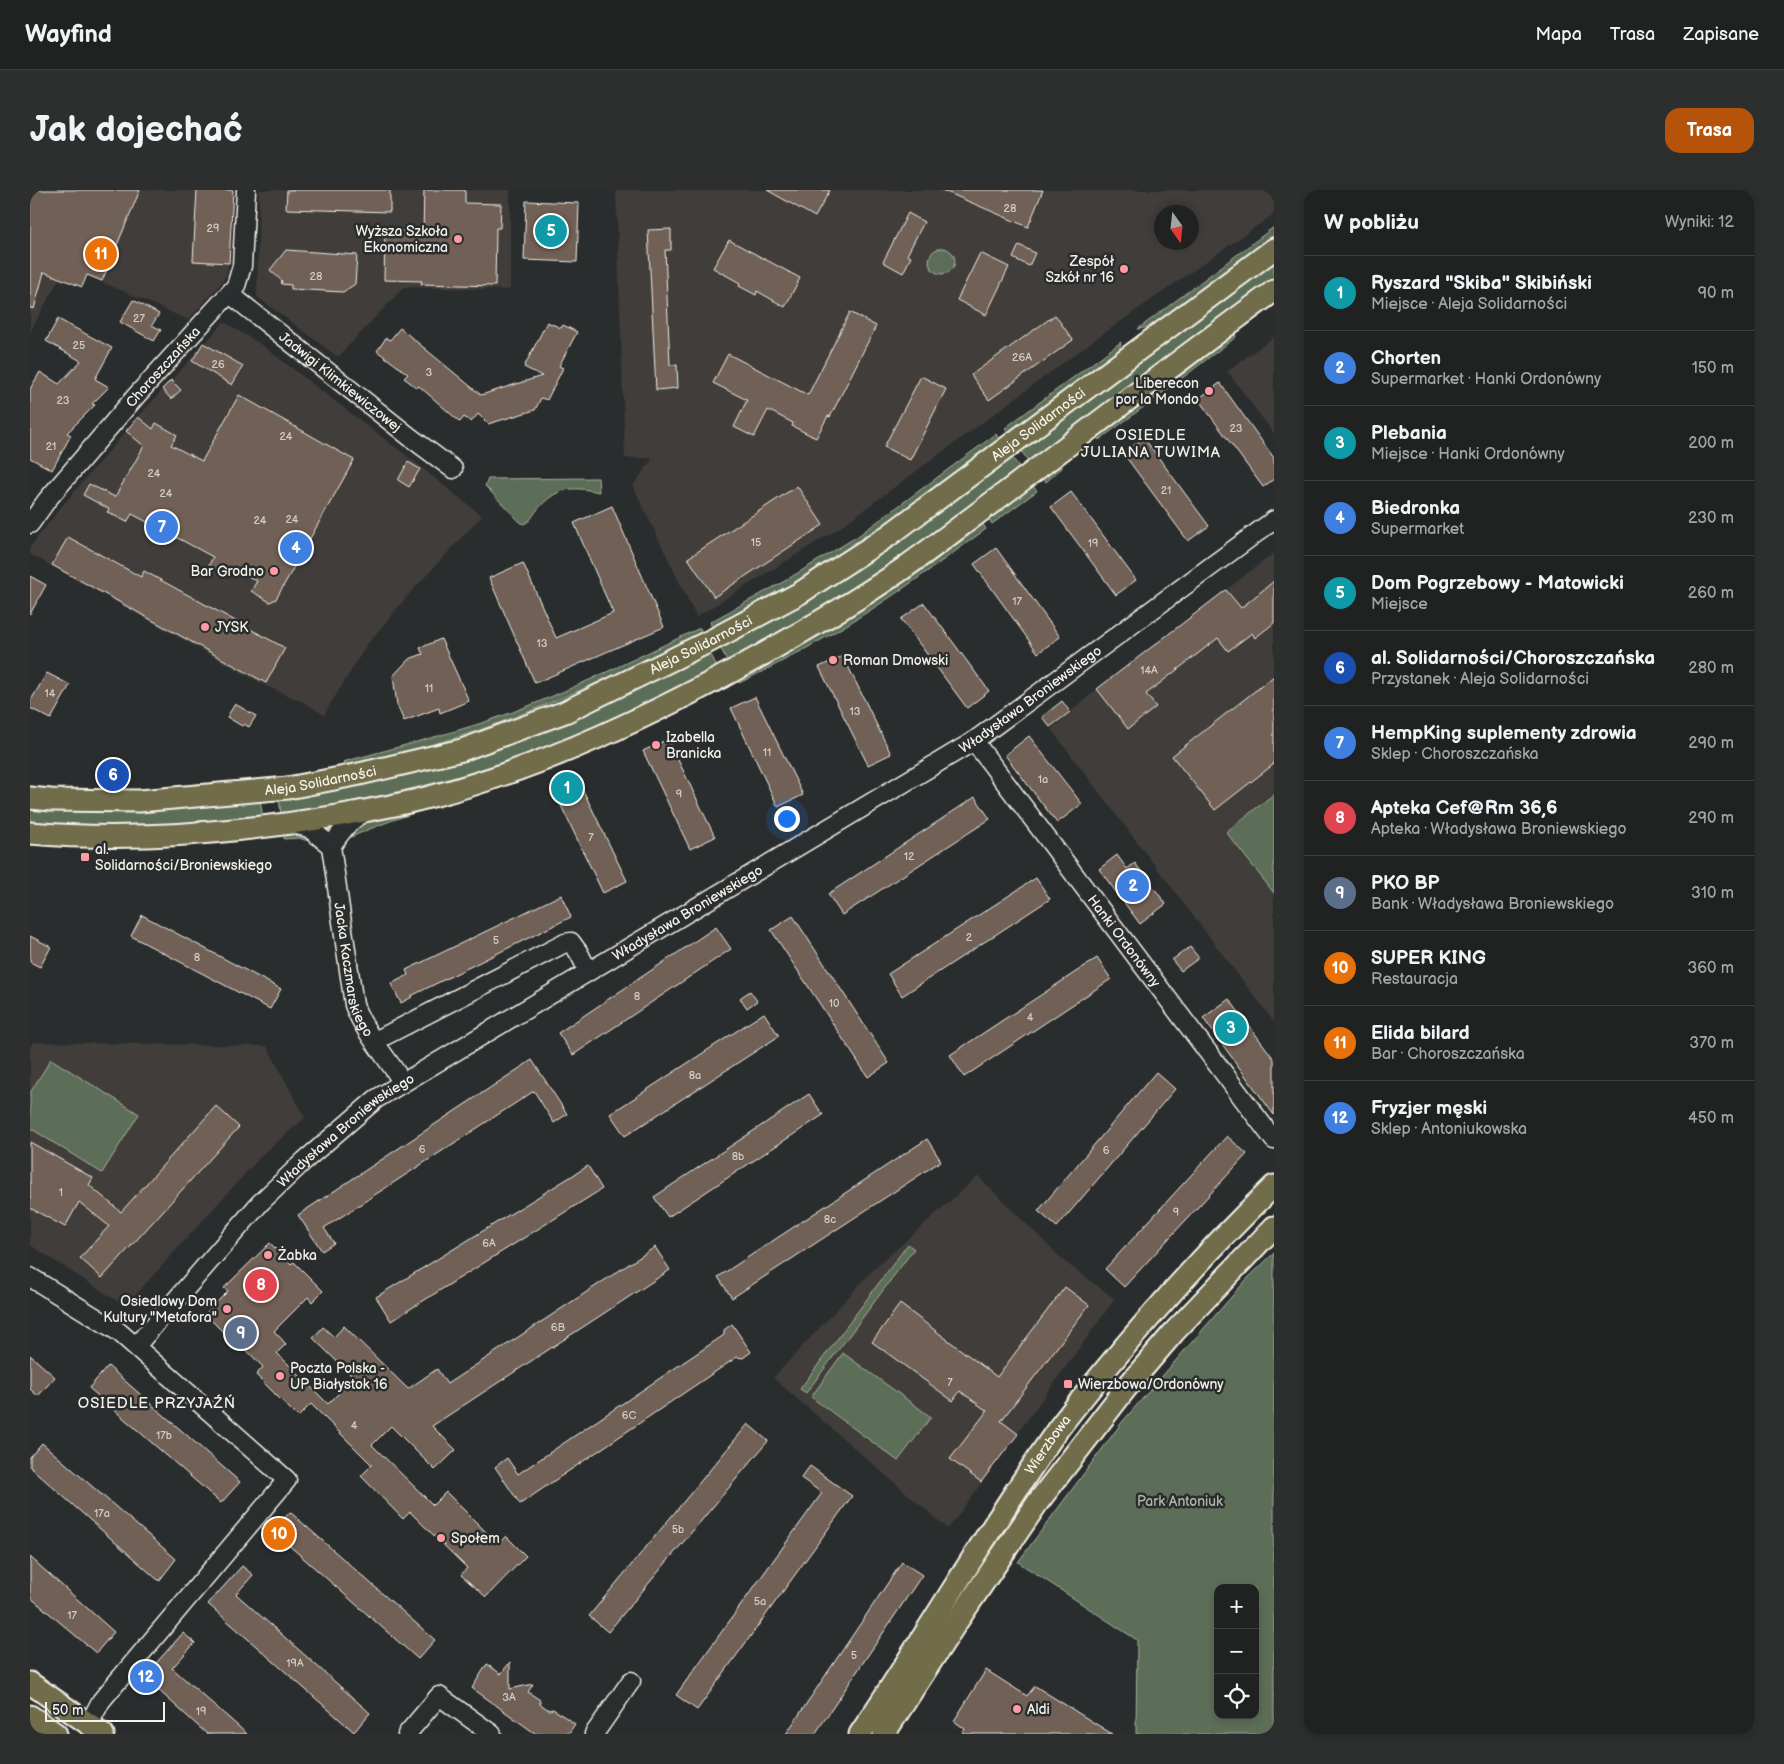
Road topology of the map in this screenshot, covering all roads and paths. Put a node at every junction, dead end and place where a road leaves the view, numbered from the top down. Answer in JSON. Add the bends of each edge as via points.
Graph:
{"nodes":[{"id":1,"x":246,"y":190,"type":"edge"},
{"id":2,"x":1274,"y":249,"type":"edge"},
{"id":3,"x":1274,"y":291,"type":"edge"},
{"id":4,"x":230,"y":294,"type":"junction"},
{"id":5,"x":453,"y":469,"type":"dead end"},
{"id":6,"x":1274,"y":520,"type":"edge"},
{"id":7,"x":30,"y":524,"type":"edge"},
{"id":8,"x":974,"y":741,"type":"junction"},
{"id":9,"x":30,"y":798,"type":"edge"},
{"id":10,"x":368,"y":810,"type":"junction"},
{"id":11,"x":287,"y":824,"type":"junction"},
{"id":12,"x":30,"y":833,"type":"edge"},
{"id":13,"x":331,"y":846,"type":"junction"},
{"id":14,"x":588,"y":971,"type":"junction"},
{"id":15,"x":375,"y":1041,"type":"junction"},
{"id":16,"x":403,"y":1082,"type":"junction"},
{"id":17,"x":1274,"y":1140,"type":"edge"},
{"id":18,"x":1274,"y":1186,"type":"edge"},
{"id":19,"x":1274,"y":1228,"type":"edge"},
{"id":20,"x":30,"y":1277,"type":"edge"},
{"id":21,"x":1142,"y":1326,"type":"junction"},
{"id":22,"x":136,"y":1346,"type":"junction"},
{"id":23,"x":1162,"y":1346,"type":"junction"},
{"id":24,"x":632,"y":1681,"type":"dead end"},
{"id":25,"x":30,"y":1684,"type":"edge"},
{"id":26,"x":30,"y":1716,"type":"edge"},
{"id":27,"x":92,"y":1731,"type":"edge"},
{"id":28,"x":56,"y":1734,"type":"edge"},
{"id":29,"x":406,"y":1734,"type":"edge"},
{"id":30,"x":492,"y":1734,"type":"edge"},
{"id":31,"x":594,"y":1734,"type":"edge"},
{"id":32,"x":860,"y":1734,"type":"edge"},
{"id":33,"x":884,"y":1734,"type":"edge"}],
"edges":[{"from":1,"to":4,"type":"street","name":"Choroszczańska","via":[[242,266],[238,282]]},
{"from":2,"to":9,"type":"main road","name":"Aleja Solidarności","via":[[880,541],[800,593],[565,712],[462,750],[288,788],[139,801]]},
{"from":3,"to":10,"type":"main road","via":[[903,569],[818,623],[719,678],[567,750],[432,796]]},
{"from":4,"to":5,"type":"street","name":"Jadwigi Klimkiewiczowej"},
{"from":4,"to":7,"type":"street","name":"Choroszczańska","via":[[136,396]]},
{"from":6,"to":8,"type":"street","name":"Władysława Broniewskiego"},
{"from":8,"to":14,"type":"street","name":"Władysława Broniewskiego"},
{"from":8,"to":17,"type":"street","name":"Hanki Ordonówny"},
{"from":10,"to":11,"type":"main road"},
{"from":10,"to":13,"type":"street","via":[[355,816]]},
{"from":11,"to":12,"type":"main road","via":[[158,836],[76,837]]},
{"from":11,"to":13,"type":"street","via":[[309,828]]},
{"from":13,"to":15,"type":"street","name":"Jacka Kaczmarskiego","via":[[354,1005],[361,1022]]},
{"from":14,"to":15,"type":"street","via":[[576,947],[571,942],[565,943]]},
{"from":14,"to":16,"type":"street","name":"Władysława Broniewskiego"},
{"from":15,"to":16,"type":"street","name":"Jacka Kaczmarskiego"},
{"from":16,"to":22,"type":"street","name":"Władysława Broniewskiego","via":[[376,1099],[318,1148],[260,1203]]},
{"from":18,"to":21,"type":"main road","name":"Wierzbowa"},
{"from":19,"to":23,"type":"main road","name":"Wierzbowa"},
{"from":20,"to":22,"type":"street"},
{"from":21,"to":23,"type":"main road","via":[[1142,1339],[1152,1347]]},
{"from":21,"to":32,"type":"main road","name":"Wierzbowa","via":[[1059,1428]]},
{"from":22,"to":27,"type":"street","via":[[287,1480],[102,1701]]},
{"from":23,"to":33,"type":"main road","name":"Wierzbowa","via":[[1038,1502]]},
{"from":24,"to":31,"type":"street"},
{"from":25,"to":27,"type":"main road"},
{"from":26,"to":28,"type":"main road"},
{"from":29,"to":30,"type":"street","via":[[439,1696]]}]}
